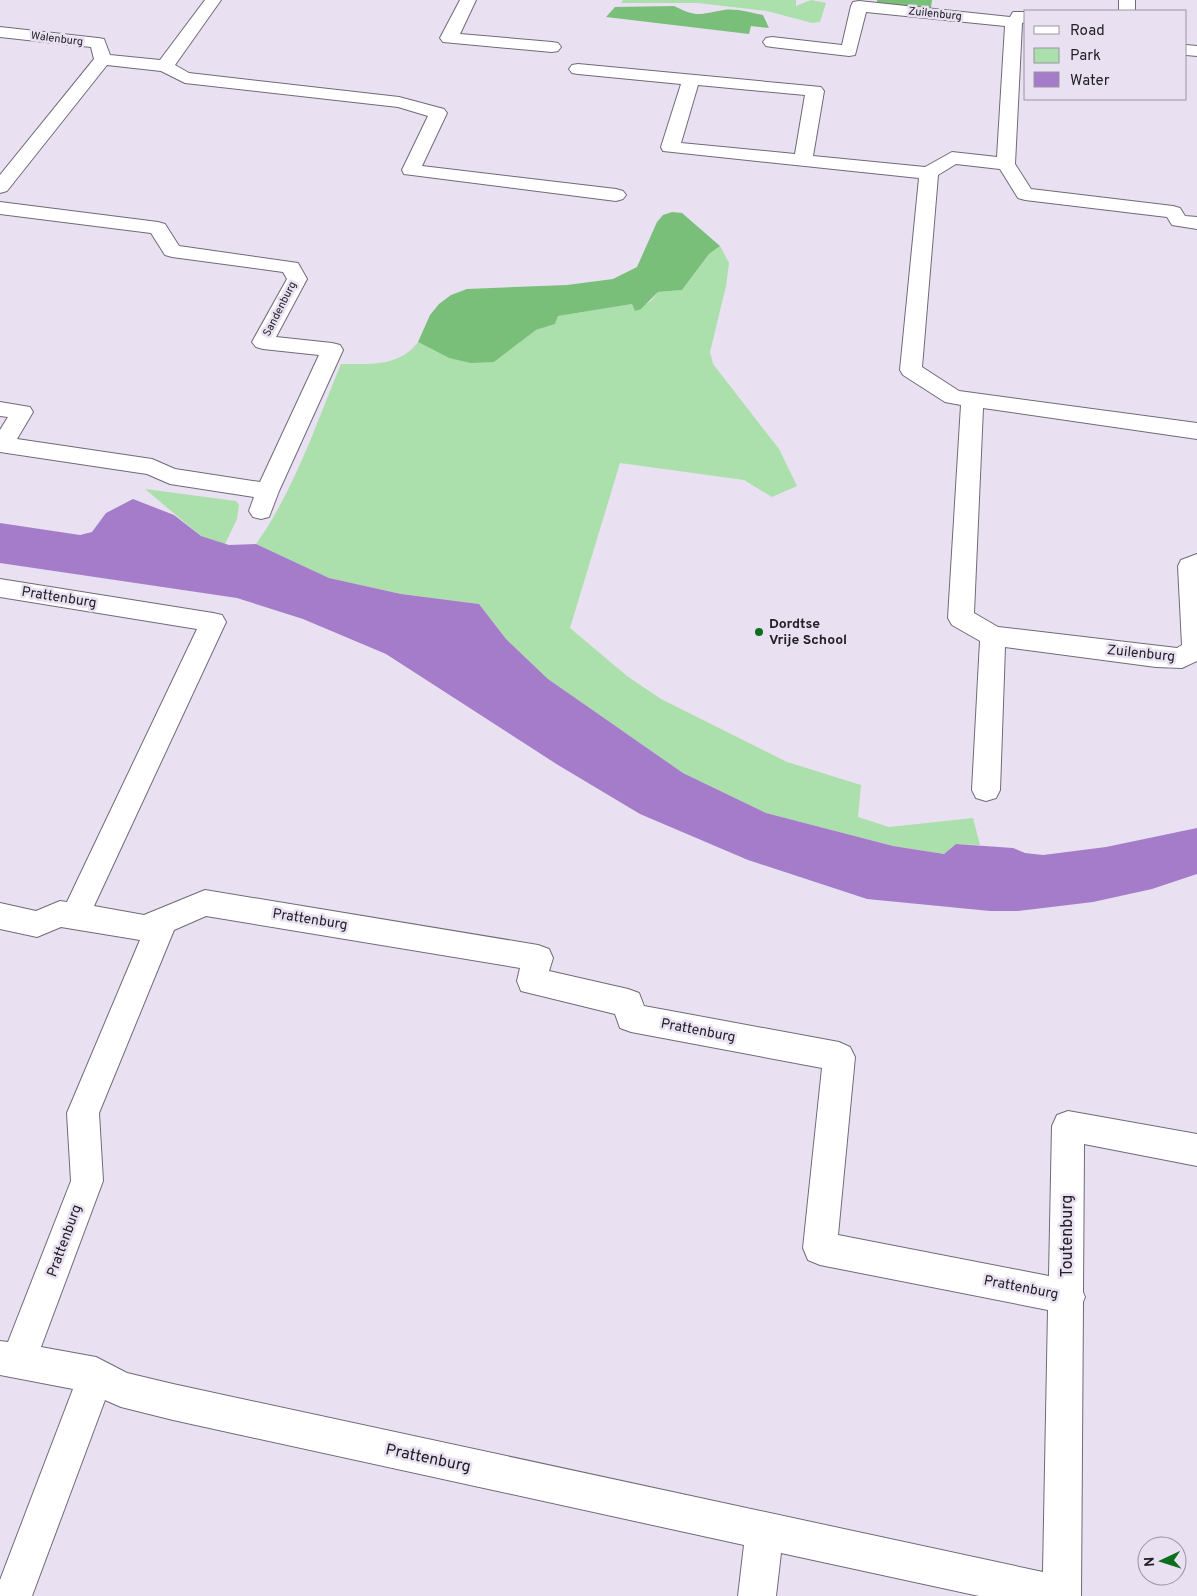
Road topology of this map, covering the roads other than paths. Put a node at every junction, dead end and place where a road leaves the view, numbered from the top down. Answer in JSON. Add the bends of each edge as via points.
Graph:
{"nodes":[{"id":1,"x":213,"y":0,"type":"edge"},
{"id":2,"x":468,"y":0,"type":"edge"},
{"id":3,"x":1020,"y":20,"type":"edge"},
{"id":4,"x":0,"y":32,"type":"edge"},
{"id":5,"x":772,"y":42,"type":"dead end"},
{"id":6,"x":552,"y":47,"type":"dead end"},
{"id":7,"x":103,"y":59,"type":"junction"},
{"id":8,"x":165,"y":66,"type":"junction"},
{"id":9,"x":578,"y":69,"type":"dead end"},
{"id":10,"x":691,"y":79,"type":"junction"},
{"id":11,"x":803,"y":159,"type":"junction"},
{"id":12,"x":1006,"y":164,"type":"junction"},
{"id":13,"x":929,"y":173,"type":"junction"},
{"id":14,"x":0,"y":187,"type":"edge"},
{"id":15,"x":616,"y":195,"type":"dead end"},
{"id":16,"x":0,"y":208,"type":"edge"},
{"id":17,"x":1197,"y":224,"type":"edge"},
{"id":18,"x":972,"y":401,"type":"junction"},
{"id":19,"x":0,"y":409,"type":"edge"},
{"id":20,"x":1197,"y":431,"type":"edge"},
{"id":21,"x":1197,"y":563,"type":"edge"},
{"id":22,"x":0,"y":588,"type":"edge"},
{"id":23,"x":993,"y":636,"type":"junction"},
{"id":24,"x":986,"y":790,"type":"dead end"},
{"id":25,"x":0,"y":916,"type":"edge"},
{"id":26,"x":75,"y":916,"type":"junction"},
{"id":27,"x":163,"y":921,"type":"junction"},
{"id":28,"x":1197,"y":1150,"type":"edge"},
{"id":29,"x":1068,"y":1297,"type":"junction"},
{"id":30,"x":9,"y":1359,"type":"edge"},
{"id":31,"x":96,"y":1375,"type":"junction"},
{"id":32,"x":764,"y":1532,"type":"junction"},
{"id":33,"x":1062,"y":1595,"type":"edge"},
{"id":34,"x":13,"y":1596,"type":"edge"},
{"id":35,"x":757,"y":1596,"type":"edge"}],
"edges":[{"from":1,"to":8,"type":"street"},
{"from":2,"to":6,"type":"street","via":[[449,38]]},
{"from":3,"to":5,"type":"street","name":"Zuilenburg","via":[[859,6],[849,51]]},
{"from":3,"to":12,"type":"street","name":"Zuilenburg"},
{"from":4,"to":7,"type":"street","name":"Walenburg","via":[[98,43]]},
{"from":7,"to":8,"type":"street"},
{"from":7,"to":14,"type":"street"},
{"from":8,"to":15,"type":"street","via":[[185,78],[399,102],[438,113],[411,170]]},
{"from":9,"to":10,"type":"street"},
{"from":10,"to":11,"type":"street","via":[[815,91]]},
{"from":10,"to":11,"type":"street","via":[[670,147]]},
{"from":11,"to":13,"type":"street"},
{"from":12,"to":13,"type":"street","via":[[952,158]]},
{"from":12,"to":17,"type":"street","via":[[1025,194],[1173,212],[1179,221]]},
{"from":13,"to":18,"type":"street","via":[[911,370],[953,397]]},
{"from":16,"to":19,"type":"street","name":"Sandenburg","via":[[158,228],[172,251],[291,267],[297,279],[263,342],[332,350],[264,501],[170,476],[152,467],[2,445],[22,412]]},
{"from":18,"to":20,"type":"street"},
{"from":18,"to":23,"type":"street","name":"Zuilenburg","via":[[961,618]]},
{"from":21,"to":23,"type":"street","name":"Zuilenburg","via":[[1190,566],[1196,649],[1182,658]]},
{"from":22,"to":26,"type":"street","name":"Prattenburg","via":[[213,622]]},
{"from":23,"to":24,"type":"street"},
{"from":25,"to":26,"type":"street","name":"Prattenburg","via":[[37,924],[60,914]]},
{"from":26,"to":27,"type":"street","name":"Prattenburg","via":[[144,928]]},
{"from":27,"to":29,"type":"street","name":"Prattenburg","via":[[205,903],[538,958],[532,981],[628,1003],[631,1018],[839,1057],[820,1248]]},
{"from":27,"to":30,"type":"street","name":"Prattenburg","via":[[83,1113],[87,1181],[53,1275]]},
{"from":28,"to":29,"type":"street","name":"Toutenburg","via":[[1068,1126]]},
{"from":29,"to":33,"type":"street","name":"Toutenburg"},
{"from":30,"to":31,"type":"street","name":"Prattenburg"},
{"from":31,"to":32,"type":"street","name":"Prattenburg","via":[[121,1389],[173,1402]]},
{"from":31,"to":34,"type":"street"},
{"from":32,"to":33,"type":"street","name":"Prattenburg"},
{"from":32,"to":35,"type":"street"}]}
